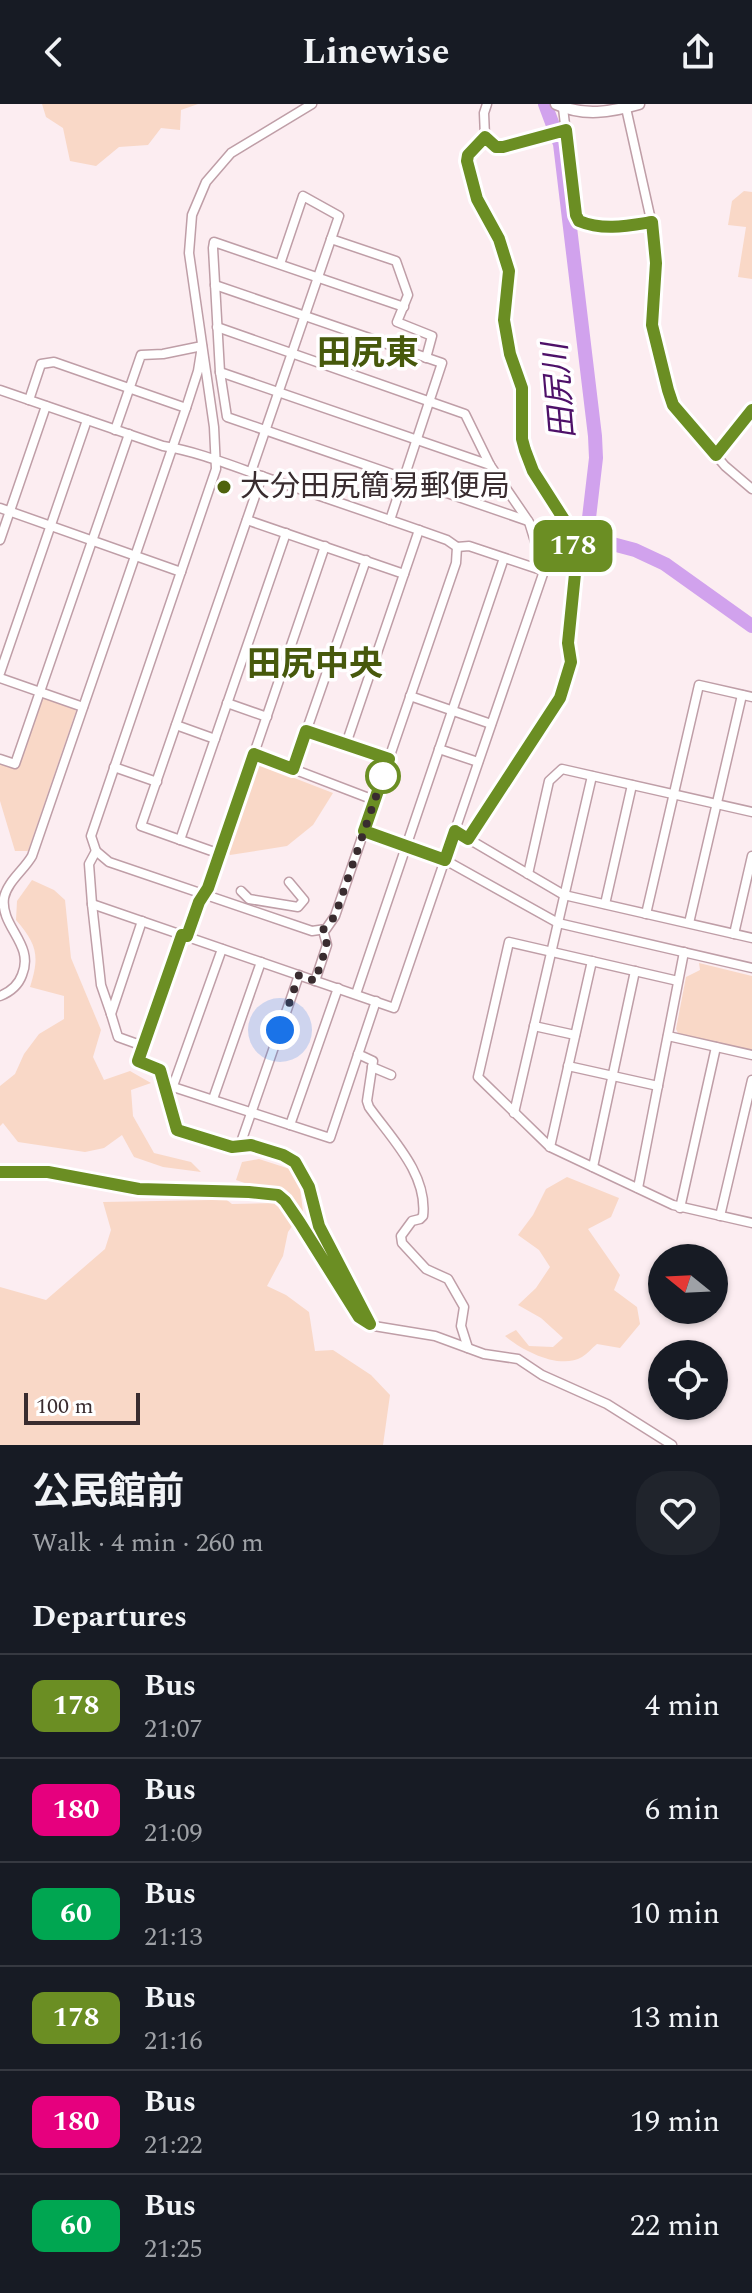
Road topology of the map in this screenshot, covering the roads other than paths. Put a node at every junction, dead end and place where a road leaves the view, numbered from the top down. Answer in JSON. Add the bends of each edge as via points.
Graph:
{"nodes":[{"id":1,"x":312,"y":104,"type":"edge"},
{"id":2,"x":487,"y":104,"type":"edge"},
{"id":3,"x":639,"y":104,"type":"edge"},
{"id":4,"x":560,"y":106,"type":"edge"},
{"id":5,"x":626,"y":108,"type":"junction"},
{"id":6,"x":566,"y":130,"type":"junction"},
{"id":7,"x":485,"y":137,"type":"junction"},
{"id":8,"x":652,"y":222,"type":"junction"},
{"id":9,"x":331,"y":239,"type":"junction"},
{"id":10,"x":280,"y":264,"type":"junction"},
{"id":11,"x":318,"y":277,"type":"junction"},
{"id":12,"x":215,"y":285,"type":"junction"},
{"id":13,"x":404,"y":307,"type":"junction"},
{"id":14,"x":304,"y":316,"type":"junction"},
{"id":15,"x":217,"y":327,"type":"junction"},
{"id":16,"x":202,"y":346,"type":"junction"},
{"id":17,"x":292,"y":353,"type":"junction"},
{"id":18,"x":426,"y":358,"type":"junction"},
{"id":19,"x":220,"y":372,"type":"junction"},
{"id":20,"x":129,"y":389,"type":"junction"},
{"id":21,"x":2,"y":391,"type":"edge"},
{"id":22,"x":278,"y":392,"type":"junction"},
{"id":23,"x":29,"y":400,"type":"junction"},
{"id":24,"x":430,"y":401,"type":"junction"},
{"id":25,"x":0,"y":404,"type":"edge"},
{"id":26,"x":46,"y":406,"type":"junction"},
{"id":27,"x":186,"y":408,"type":"junction"},
{"id":28,"x":752,"y":410,"type":"edge"},
{"id":29,"x":87,"y":420,"type":"junction"},
{"id":30,"x":115,"y":430,"type":"junction"},
{"id":31,"x":265,"y":430,"type":"junction"},
{"id":32,"x":129,"y":434,"type":"junction"},
{"id":33,"x":417,"y":440,"type":"junction"},
{"id":34,"x":172,"y":447,"type":"junction"},
{"id":35,"x":716,"y":455,"type":"junction"},
{"id":36,"x":218,"y":461,"type":"junction"},
{"id":37,"x":490,"y":465,"type":"junction"},
{"id":38,"x":251,"y":472,"type":"junction"},
{"id":39,"x":262,"y":476,"type":"junction"},
{"id":40,"x":404,"y":478,"type":"junction"},
{"id":41,"x":752,"y":489,"type":"edge"},
{"id":42,"x":0,"y":508,"type":"edge"},
{"id":43,"x":10,"y":512,"type":"junction"},
{"id":44,"x":247,"y":520,"type":"junction"},
{"id":45,"x":390,"y":520,"type":"junction"},
{"id":46,"x":529,"y":522,"type":"junction"},
{"id":47,"x":50,"y":526,"type":"junction"},
{"id":48,"x":419,"y":530,"type":"junction"},
{"id":49,"x":286,"y":533,"type":"junction"},
{"id":50,"x":0,"y":540,"type":"edge"},
{"id":51,"x":92,"y":541,"type":"junction"},
{"id":52,"x":325,"y":546,"type":"junction"},
{"id":53,"x":457,"y":547,"type":"junction"},
{"id":54,"x":135,"y":556,"type":"junction"},
{"id":55,"x":504,"y":558,"type":"junction"},
{"id":56,"x":366,"y":560,"type":"junction"},
{"id":57,"x":544,"y":571,"type":"junction"},
{"id":58,"x":181,"y":572,"type":"junction"},
{"id":59,"x":404,"y":574,"type":"junction"},
{"id":60,"x":0,"y":676,"type":"edge"},
{"id":61,"x":40,"y":692,"type":"junction"},
{"id":62,"x":410,"y":696,"type":"junction"},
{"id":63,"x":747,"y":696,"type":"edge"},
{"id":64,"x":227,"y":703,"type":"junction"},
{"id":65,"x":83,"y":707,"type":"junction"},
{"id":66,"x":452,"y":711,"type":"junction"},
{"id":67,"x":267,"y":717,"type":"junction"},
{"id":68,"x":491,"y":724,"type":"junction"},
{"id":69,"x":176,"y":725,"type":"junction"},
{"id":70,"x":306,"y":731,"type":"junction"},
{"id":71,"x":215,"y":739,"type":"junction"},
{"id":72,"x":346,"y":744,"type":"junction"},
{"id":73,"x":439,"y":749,"type":"junction"},
{"id":74,"x":254,"y":754,"type":"junction"},
{"id":75,"x":0,"y":759,"type":"edge"},
{"id":76,"x":389,"y":759,"type":"junction"},
{"id":77,"x":478,"y":762,"type":"junction"},
{"id":78,"x":114,"y":767,"type":"junction"},
{"id":79,"x":293,"y":769,"type":"junction"},
{"id":80,"x":592,"y":776,"type":"junction"},
{"id":81,"x":157,"y":782,"type":"junction"},
{"id":82,"x":632,"y":785,"type":"junction"},
{"id":83,"x":674,"y":794,"type":"junction"},
{"id":84,"x":374,"y":800,"type":"junction"},
{"id":85,"x":717,"y":804,"type":"junction"},
{"id":86,"x":752,"y":812,"type":"edge"},
{"id":87,"x":364,"y":831,"type":"junction"},
{"id":88,"x":455,"y":831,"type":"junction"},
{"id":89,"x":468,"y":839,"type":"junction"},
{"id":90,"x":180,"y":840,"type":"junction"},
{"id":91,"x":406,"y":846,"type":"junction"},
{"id":92,"x":96,"y":851,"type":"junction"},
{"id":93,"x":220,"y":854,"type":"junction"},
{"id":94,"x":752,"y":856,"type":"edge"},
{"id":95,"x":445,"y":860,"type":"junction"},
{"id":96,"x":528,"y":874,"type":"junction"},
{"id":97,"x":289,"y":882,"type":"dead end"},
{"id":98,"x":241,"y":891,"type":"dead end"},
{"id":99,"x":204,"y":894,"type":"junction"},
{"id":100,"x":564,"y":895,"type":"junction"},
{"id":101,"x":92,"y":904,"type":"junction"},
{"id":102,"x":605,"y":904,"type":"junction"},
{"id":103,"x":646,"y":914,"type":"junction"},
{"id":104,"x":142,"y":921,"type":"junction"},
{"id":105,"x":558,"y":923,"type":"junction"},
{"id":106,"x":689,"y":923,"type":"junction"},
{"id":107,"x":323,"y":930,"type":"junction"},
{"id":108,"x":734,"y":934,"type":"junction"},
{"id":109,"x":184,"y":936,"type":"junction"},
{"id":110,"x":752,"y":938,"type":"edge"},
{"id":111,"x":222,"y":949,"type":"junction"},
{"id":112,"x":551,"y":952,"type":"junction"},
{"id":113,"x":684,"y":952,"type":"junction"},
{"id":114,"x":592,"y":961,"type":"junction"},
{"id":115,"x":261,"y":962,"type":"junction"},
{"id":116,"x":752,"y":968,"type":"edge"},
{"id":117,"x":635,"y":971,"type":"junction"},
{"id":118,"x":299,"y":975,"type":"junction"},
{"id":119,"x":315,"y":981,"type":"junction"},
{"id":120,"x":678,"y":981,"type":"junction"},
{"id":121,"x":338,"y":988,"type":"junction"},
{"id":122,"x":356,"y":994,"type":"junction"},
{"id":123,"x":0,"y":996,"type":"edge"},
{"id":124,"x":376,"y":1001,"type":"junction"},
{"id":125,"x":111,"y":1014,"type":"junction"},
{"id":126,"x":534,"y":1026,"type":"junction"},
{"id":127,"x":575,"y":1035,"type":"junction"},
{"id":128,"x":668,"y":1036,"type":"junction"},
{"id":129,"x":143,"y":1046,"type":"junction"},
{"id":130,"x":716,"y":1047,"type":"junction"},
{"id":131,"x":358,"y":1054,"type":"junction"},
{"id":132,"x":752,"y":1055,"type":"edge"},
{"id":133,"x":568,"y":1066,"type":"junction"},
{"id":134,"x":372,"y":1067,"type":"junction"},
{"id":135,"x":391,"y":1075,"type":"dead end"},
{"id":136,"x":612,"y":1076,"type":"junction"},
{"id":137,"x":752,"y":1080,"type":"edge"},
{"id":138,"x":169,"y":1085,"type":"junction"},
{"id":139,"x":658,"y":1086,"type":"junction"},
{"id":140,"x":213,"y":1099,"type":"junction"},
{"id":141,"x":252,"y":1112,"type":"junction"},
{"id":142,"x":514,"y":1113,"type":"junction"},
{"id":143,"x":290,"y":1125,"type":"junction"},
{"id":144,"x":550,"y":1147,"type":"junction"},
{"id":145,"x":239,"y":1148,"type":"junction"},
{"id":146,"x":593,"y":1167,"type":"junction"},
{"id":147,"x":0,"y":1172,"type":"edge"},
{"id":148,"x":638,"y":1188,"type":"junction"},
{"id":149,"x":680,"y":1208,"type":"junction"},
{"id":150,"x":720,"y":1216,"type":"junction"},
{"id":151,"x":752,"y":1223,"type":"edge"},
{"id":152,"x":370,"y":1324,"type":"junction"},
{"id":153,"x":468,"y":1348,"type":"junction"},
{"id":154,"x":672,"y":1445,"type":"edge"}],
"edges":[{"from":1,"to":16,"type":"street","via":[[231,153],[199,196],[189,247]]},
{"from":2,"to":7,"type":"street"},
{"from":3,"to":5,"type":"main road"},
{"from":4,"to":5,"type":"main road","via":[[585,112]]},
{"from":4,"to":6,"type":"street"},
{"from":5,"to":8,"type":"street"},
{"from":6,"to":7,"type":"street","via":[[503,147]]},
{"from":6,"to":8,"type":"street","via":[[579,221],[603,227]]},
{"from":7,"to":89,"type":"street","via":[[467,161],[477,199],[509,271],[504,320],[522,388],[522,439],[533,471],[570,529],[576,564],[571,662],[560,698]]},
{"from":8,"to":35,"type":"street","via":[[652,325],[668,390],[673,405]]},
{"from":9,"to":10,"type":"street","via":[[339,216],[303,196]]},
{"from":9,"to":11,"type":"street"},
{"from":9,"to":13,"type":"street","via":[[396,261],[408,295]]},
{"from":10,"to":11,"type":"street"},
{"from":10,"to":12,"type":"street","via":[[214,242]]},
{"from":11,"to":13,"type":"street"},
{"from":11,"to":14,"type":"street"},
{"from":12,"to":14,"type":"street"},
{"from":12,"to":15,"type":"street"},
{"from":13,"to":18,"type":"street","via":[[397,322],[432,336]]},
{"from":14,"to":17,"type":"street"},
{"from":14,"to":18,"type":"street"},
{"from":15,"to":17,"type":"street"},
{"from":15,"to":19,"type":"street"},
{"from":16,"to":20,"type":"street","via":[[141,355]]},
{"from":16,"to":27,"type":"street"},
{"from":16,"to":36,"type":"street"},
{"from":17,"to":22,"type":"street"},
{"from":17,"to":24,"type":"street"},
{"from":18,"to":24,"type":"street","via":[[442,363]]},
{"from":19,"to":22,"type":"street"},
{"from":19,"to":31,"type":"street","via":[[227,417]]},
{"from":20,"to":23,"type":"street","via":[[54,362],[41,364]]},
{"from":20,"to":27,"type":"street"},
{"from":20,"to":30,"type":"street"},
{"from":21,"to":23,"type":"street"},
{"from":21,"to":25,"type":"street"},
{"from":22,"to":31,"type":"street"},
{"from":22,"to":33,"type":"street"},
{"from":23,"to":26,"type":"street"},
{"from":24,"to":33,"type":"street"},
{"from":24,"to":37,"type":"street","via":[[465,414]]},
{"from":26,"to":29,"type":"street"},
{"from":26,"to":43,"type":"street"},
{"from":27,"to":34,"type":"street"},
{"from":28,"to":35,"type":"street"},
{"from":29,"to":30,"type":"street"},
{"from":29,"to":47,"type":"street"},
{"from":30,"to":32,"type":"street"},
{"from":31,"to":38,"type":"street"},
{"from":31,"to":40,"type":"street"},
{"from":32,"to":34,"type":"street"},
{"from":32,"to":51,"type":"street"},
{"from":33,"to":37,"type":"street"},
{"from":33,"to":40,"type":"street"},
{"from":34,"to":36,"type":"street"},
{"from":34,"to":54,"type":"street"},
{"from":35,"to":41,"type":"street"},
{"from":36,"to":38,"type":"street"},
{"from":36,"to":58,"type":"street"},
{"from":37,"to":46,"type":"street"},
{"from":38,"to":39,"type":"street"},
{"from":39,"to":44,"type":"street"},
{"from":39,"to":45,"type":"street"},
{"from":40,"to":45,"type":"street"},
{"from":40,"to":46,"type":"street"},
{"from":42,"to":43,"type":"street"},
{"from":43,"to":47,"type":"street"},
{"from":43,"to":50,"type":"street"},
{"from":44,"to":49,"type":"street"},
{"from":44,"to":69,"type":"street"},
{"from":45,"to":48,"type":"street"},
{"from":46,"to":57,"type":"street"},
{"from":47,"to":51,"type":"street"},
{"from":47,"to":60,"type":"street"},
{"from":48,"to":53,"type":"street"},
{"from":48,"to":59,"type":"street"},
{"from":49,"to":52,"type":"street"},
{"from":49,"to":64,"type":"street"},
{"from":51,"to":54,"type":"street"},
{"from":51,"to":61,"type":"street"},
{"from":52,"to":56,"type":"street"},
{"from":52,"to":67,"type":"street"},
{"from":53,"to":55,"type":"street"},
{"from":53,"to":62,"type":"street"},
{"from":54,"to":58,"type":"street"},
{"from":54,"to":65,"type":"street"},
{"from":55,"to":57,"type":"street"},
{"from":55,"to":66,"type":"street"},
{"from":56,"to":59,"type":"street"},
{"from":56,"to":70,"type":"street"},
{"from":57,"to":68,"type":"street"},
{"from":58,"to":78,"type":"street"},
{"from":59,"to":72,"type":"street"},
{"from":60,"to":61,"type":"street"},
{"from":61,"to":65,"type":"street"},
{"from":61,"to":75,"type":"street","via":[[15,764]]},
{"from":62,"to":66,"type":"street"},
{"from":62,"to":76,"type":"street"},
{"from":63,"to":83,"type":"street","via":[[699,685]]},
{"from":63,"to":85,"type":"street"},
{"from":64,"to":67,"type":"street"},
{"from":64,"to":71,"type":"street"},
{"from":65,"to":123,"type":"street","via":[[32,856],[5,893],[4,913],[23,945],[25,965],[19,983]]},
{"from":66,"to":68,"type":"street"},
{"from":66,"to":73,"type":"street"},
{"from":67,"to":74,"type":"street"},
{"from":68,"to":77,"type":"street"},
{"from":69,"to":71,"type":"street"},
{"from":69,"to":81,"type":"street"},
{"from":70,"to":72,"type":"street"},
{"from":70,"to":79,"type":"street"},
{"from":71,"to":90,"type":"street"},
{"from":72,"to":76,"type":"street"},
{"from":73,"to":77,"type":"street"},
{"from":73,"to":91,"type":"street"},
{"from":74,"to":79,"type":"street"},
{"from":74,"to":93,"type":"street"},
{"from":76,"to":84,"type":"street"},
{"from":77,"to":88,"type":"street"},
{"from":78,"to":81,"type":"street"},
{"from":78,"to":92,"type":"street","via":[[92,831]]},
{"from":79,"to":84,"type":"street"},
{"from":80,"to":82,"type":"street"},
{"from":80,"to":96,"type":"street","via":[[562,769],[549,781]]},
{"from":80,"to":100,"type":"street"},
{"from":81,"to":90,"type":"street","via":[[141,826]]},
{"from":82,"to":83,"type":"street"},
{"from":82,"to":102,"type":"street"},
{"from":83,"to":85,"type":"street"},
{"from":83,"to":103,"type":"street"},
{"from":84,"to":87,"type":"street"},
{"from":85,"to":86,"type":"street"},
{"from":85,"to":106,"type":"street"},
{"from":87,"to":91,"type":"street"},
{"from":87,"to":107,"type":"street","via":[[335,916]]},
{"from":88,"to":89,"type":"street"},
{"from":88,"to":95,"type":"street"},
{"from":89,"to":96,"type":"street"},
{"from":90,"to":93,"type":"street"},
{"from":91,"to":95,"type":"street"},
{"from":91,"to":122,"type":"street"},
{"from":92,"to":99,"type":"street","via":[[109,862]]},
{"from":92,"to":101,"type":"street","via":[[89,864]]},
{"from":93,"to":99,"type":"street"},
{"from":94,"to":108,"type":"street"},
{"from":95,"to":105,"type":"street"},
{"from":95,"to":124,"type":"street","via":[[394,1008]]},
{"from":96,"to":100,"type":"street"},
{"from":97,"to":98,"type":"street","via":[[304,900],[298,907],[249,901]]},
{"from":99,"to":107,"type":"street","via":[[312,931]]},
{"from":99,"to":109,"type":"street"},
{"from":100,"to":102,"type":"street"},
{"from":100,"to":105,"type":"street"},
{"from":101,"to":104,"type":"street"},
{"from":101,"to":125,"type":"street","via":[[101,985]]},
{"from":102,"to":103,"type":"street"},
{"from":103,"to":106,"type":"street"},
{"from":104,"to":109,"type":"street"},
{"from":104,"to":125,"type":"street"},
{"from":105,"to":112,"type":"street"},
{"from":105,"to":113,"type":"street"},
{"from":106,"to":108,"type":"street"},
{"from":107,"to":119,"type":"street","via":[[327,945]]},
{"from":108,"to":110,"type":"street"},
{"from":109,"to":111,"type":"street"},
{"from":109,"to":129,"type":"street"},
{"from":111,"to":115,"type":"street"},
{"from":111,"to":138,"type":"street"},
{"from":112,"to":114,"type":"street"},
{"from":112,"to":126,"type":"street"},
{"from":112,"to":142,"type":"street","via":[[509,942],[481,1062],[478,1077]]},
{"from":113,"to":116,"type":"street"},
{"from":113,"to":120,"type":"street"},
{"from":114,"to":117,"type":"street"},
{"from":114,"to":127,"type":"street"},
{"from":115,"to":118,"type":"street"},
{"from":115,"to":140,"type":"street"},
{"from":117,"to":120,"type":"street"},
{"from":117,"to":136,"type":"street"},
{"from":118,"to":119,"type":"street"},
{"from":118,"to":141,"type":"street"},
{"from":119,"to":121,"type":"street"},
{"from":120,"to":128,"type":"street"},
{"from":121,"to":122,"type":"street"},
{"from":121,"to":143,"type":"street"},
{"from":122,"to":124,"type":"street"},
{"from":124,"to":131,"type":"street"},
{"from":125,"to":129,"type":"street","via":[[118,1037]]},
{"from":126,"to":127,"type":"street"},
{"from":126,"to":142,"type":"street"},
{"from":127,"to":133,"type":"street"},
{"from":128,"to":130,"type":"street"},
{"from":128,"to":139,"type":"street"},
{"from":129,"to":138,"type":"street","via":[[138,1061],[160,1070]]},
{"from":130,"to":132,"type":"street"},
{"from":130,"to":149,"type":"street"},
{"from":131,"to":134,"type":"street","via":[[370,1058]]},
{"from":131,"to":143,"type":"street","via":[[330,1138]]},
{"from":133,"to":136,"type":"street"},
{"from":133,"to":144,"type":"street"},
{"from":134,"to":135,"type":"street"},
{"from":134,"to":153,"type":"street","via":[[369,1107],[409,1162],[424,1211],[401,1236],[402,1243],[426,1269],[448,1279],[464,1307],[461,1326]]},
{"from":136,"to":139,"type":"street"},
{"from":136,"to":146,"type":"street"},
{"from":137,"to":150,"type":"street"},
{"from":138,"to":140,"type":"street"},
{"from":138,"to":145,"type":"street","via":[[177,1130]]},
{"from":139,"to":148,"type":"street"},
{"from":140,"to":141,"type":"street"},
{"from":141,"to":143,"type":"street"},
{"from":141,"to":145,"type":"street"},
{"from":142,"to":144,"type":"street"},
{"from":144,"to":146,"type":"street"},
{"from":145,"to":152,"type":"street","via":[[251,1145],[295,1162],[309,1187],[319,1226]]},
{"from":146,"to":148,"type":"street"},
{"from":147,"to":152,"type":"street","via":[[48,1172],[139,1189],[278,1195],[359,1317]]},
{"from":148,"to":149,"type":"street"},
{"from":149,"to":150,"type":"street"},
{"from":150,"to":151,"type":"street"},
{"from":152,"to":153,"type":"street"},
{"from":153,"to":154,"type":"street","via":[[518,1359],[607,1404]]}]}
